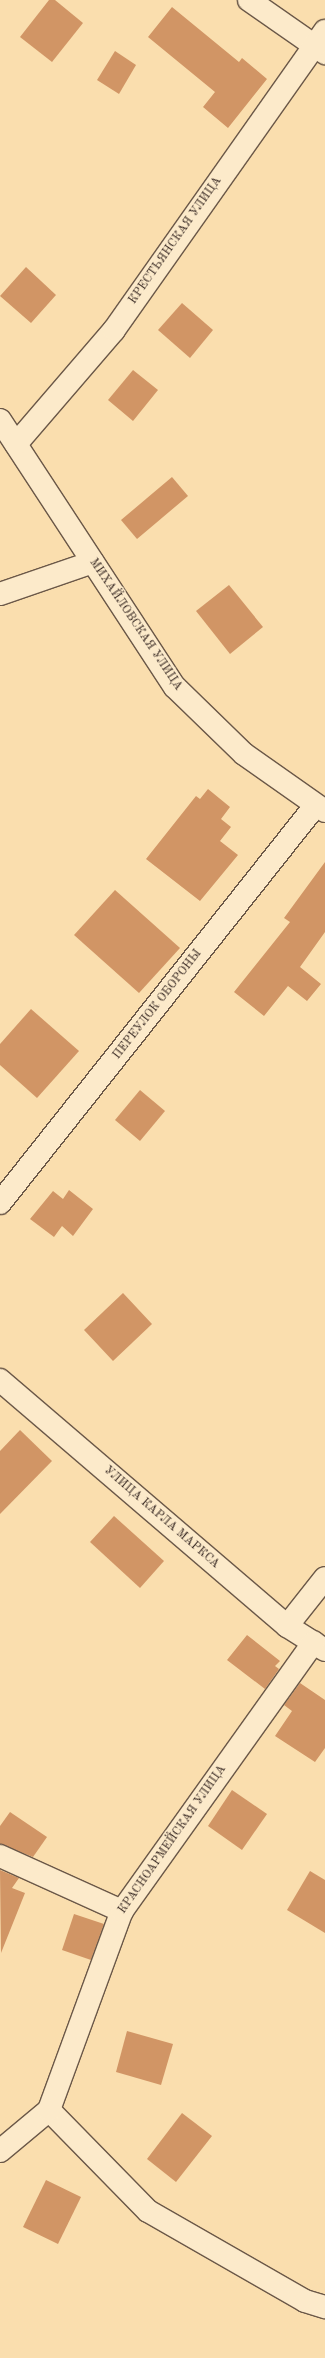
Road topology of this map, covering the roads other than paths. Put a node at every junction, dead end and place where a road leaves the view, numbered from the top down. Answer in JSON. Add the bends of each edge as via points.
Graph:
{"nodes":[{"id":1,"x":249,"y":0,"type":"edge"},
{"id":2,"x":321,"y":43,"type":"edge"},
{"id":3,"x":0,"y":420,"type":"edge"},
{"id":4,"x":16,"y":444,"type":"junction"},
{"id":5,"x":92,"y":562,"type":"junction"},
{"id":6,"x":0,"y":594,"type":"edge"},
{"id":7,"x":320,"y":809,"type":"edge"},
{"id":8,"x":0,"y":1204,"type":"edge"},
{"id":9,"x":0,"y":1380,"type":"edge"},
{"id":10,"x":325,"y":1578,"type":"edge"},
{"id":11,"x":287,"y":1626,"type":"junction"},
{"id":12,"x":319,"y":1646,"type":"edge"},
{"id":13,"x":0,"y":1856,"type":"edge"},
{"id":14,"x":122,"y":1911,"type":"junction"},
{"id":15,"x":49,"y":2110,"type":"junction"},
{"id":16,"x":0,"y":2151,"type":"edge"},
{"id":17,"x":325,"y":2307,"type":"edge"}],
"edges":[{"from":1,"to":2,"type":"street"},
{"from":2,"to":4,"type":"street","name":"КРЕСТЬЯНСКАЯ УЛИЦА","via":[[114,330]]},
{"from":3,"to":4,"type":"street","name":"МИХАЙЛОВСКАЯ УЛИЦА"},
{"from":4,"to":5,"type":"street","name":"МИХАЙЛОВСКАЯ УЛИЦА"},
{"from":5,"to":6,"type":"street"},
{"from":5,"to":7,"type":"street","name":"МИХАЙЛОВСКАЯ УЛИЦА","via":[[175,687],[244,754]]},
{"from":7,"to":8,"type":"street","name":"ПЕРЕУЛОК ОБОРОНЫ"},
{"from":9,"to":11,"type":"street","name":"УЛИЦА КАРЛА МАРКСА"},
{"from":10,"to":11,"type":"street"},
{"from":11,"to":12,"type":"street","name":"УЛИЦА КАРЛА МАРКСА"},
{"from":12,"to":14,"type":"street","name":"КРАСНОАРМЕЙСКАЯ УЛИЦА"},
{"from":13,"to":14,"type":"street"},
{"from":14,"to":15,"type":"street","name":"КРАСНОАРМЕЙСКАЯ УЛИЦА"},
{"from":15,"to":16,"type":"street","name":"КРАСНОАРМЕЙСКАЯ УЛИЦА"},
{"from":15,"to":17,"type":"street","via":[[148,2211],[305,2301]]}]}
